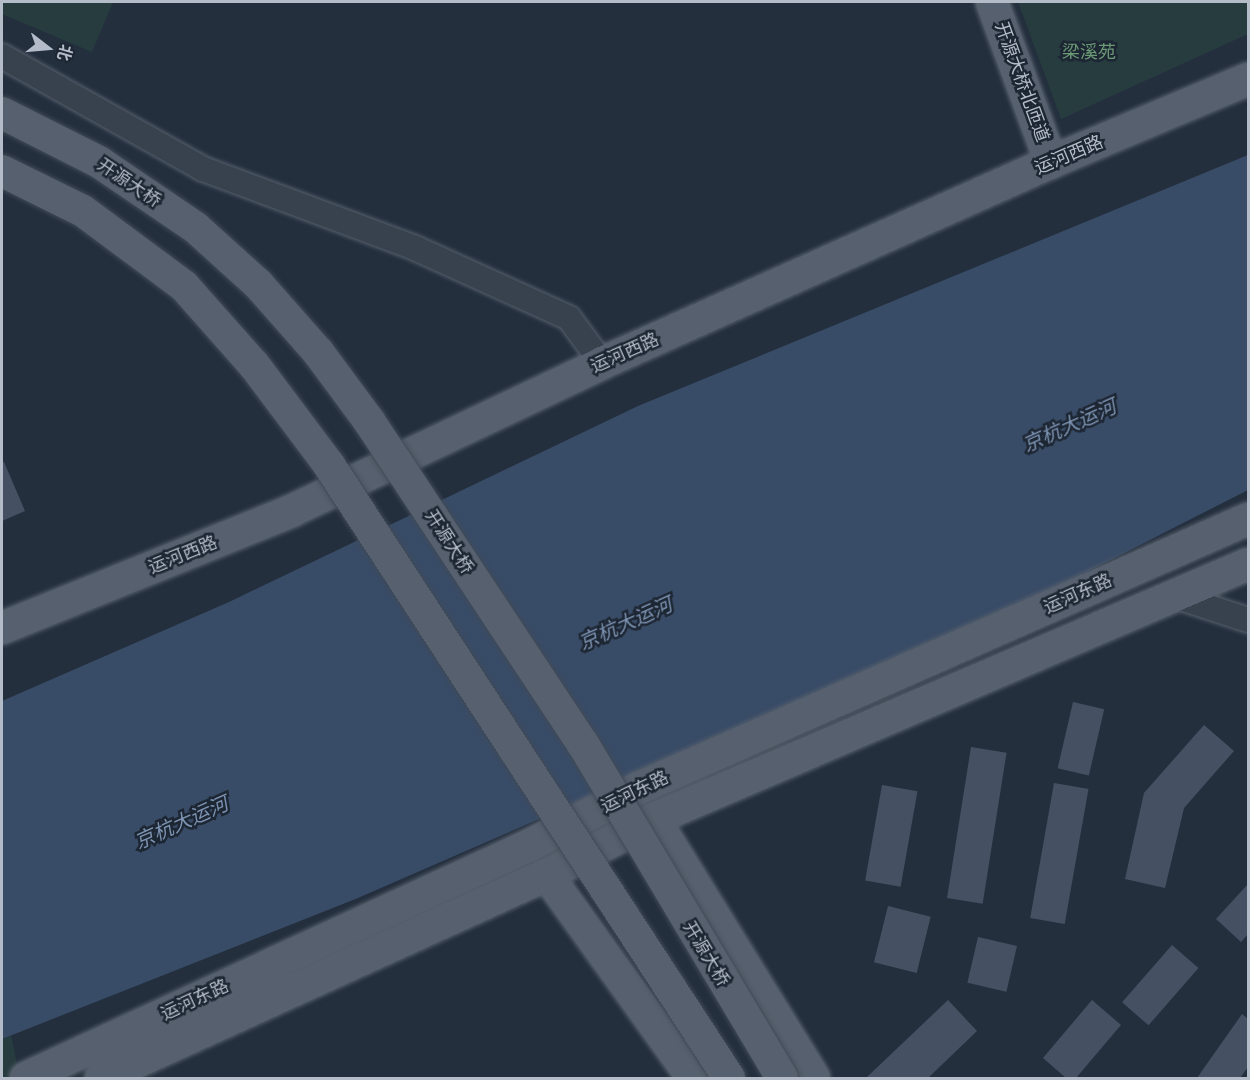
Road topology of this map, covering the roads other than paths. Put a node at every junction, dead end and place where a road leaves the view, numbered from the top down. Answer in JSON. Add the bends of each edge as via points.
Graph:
{"nodes":[{"id":1,"x":992,"y":2,"type":"edge"},
{"id":2,"x":2,"y":56,"type":"edge"},
{"id":3,"x":1248,"y":79,"type":"edge"},
{"id":4,"x":2,"y":113,"type":"edge"},
{"id":5,"x":1052,"y":162,"type":"junction"},
{"id":6,"x":2,"y":171,"type":"edge"},
{"id":7,"x":602,"y":363,"type":"junction"},
{"id":8,"x":1248,"y":519,"type":"edge"},
{"id":9,"x":1248,"y":564,"type":"edge"},
{"id":10,"x":1178,"y":597,"type":"junction"},
{"id":11,"x":1248,"y":620,"type":"edge"},
{"id":12,"x":2,"y":627,"type":"edge"},
{"id":13,"x":654,"y":819,"type":"junction"},
{"id":14,"x":547,"y":875,"type":"junction"},
{"id":15,"x":26,"y":1078,"type":"edge"},
{"id":16,"x":101,"y":1078,"type":"edge"},
{"id":17,"x":693,"y":1078,"type":"edge"},
{"id":18,"x":729,"y":1078,"type":"edge"},
{"id":19,"x":782,"y":1078,"type":"edge"},
{"id":20,"x":814,"y":1078,"type":"edge"}],
"edges":[{"from":1,"to":5,"type":"main road","name":"开源大桥北匝道"},
{"from":2,"to":7,"type":"street","via":[[203,169],[415,248],[569,318]]},
{"from":3,"to":5,"type":"main road","name":"运河西路"},
{"from":4,"to":19,"type":"main road","name":"开源大桥","bridge":true,"via":[[99,162],[196,228],[258,284],[318,352],[369,421],[583,744]]},
{"from":5,"to":7,"type":"main road","name":"运河西路"},
{"from":6,"to":18,"type":"main road","bridge":true,"via":[[83,211],[184,286],[255,365],[329,465]]},
{"from":7,"to":12,"type":"main road","name":"运河西路","via":[[291,511]]},
{"from":8,"to":15,"type":"main road","name":"运河东路","via":[[639,788],[532,844]]},
{"from":9,"to":10,"type":"main road","name":"运河东路"},
{"from":10,"to":11,"type":"street"},
{"from":10,"to":13,"type":"main road","name":"运河东路"},
{"from":13,"to":14,"type":"main road","name":"运河东路"},
{"from":13,"to":20,"type":"main road"},
{"from":14,"to":16,"type":"main road","name":"运河东路"},
{"from":14,"to":17,"type":"main road"}]}
